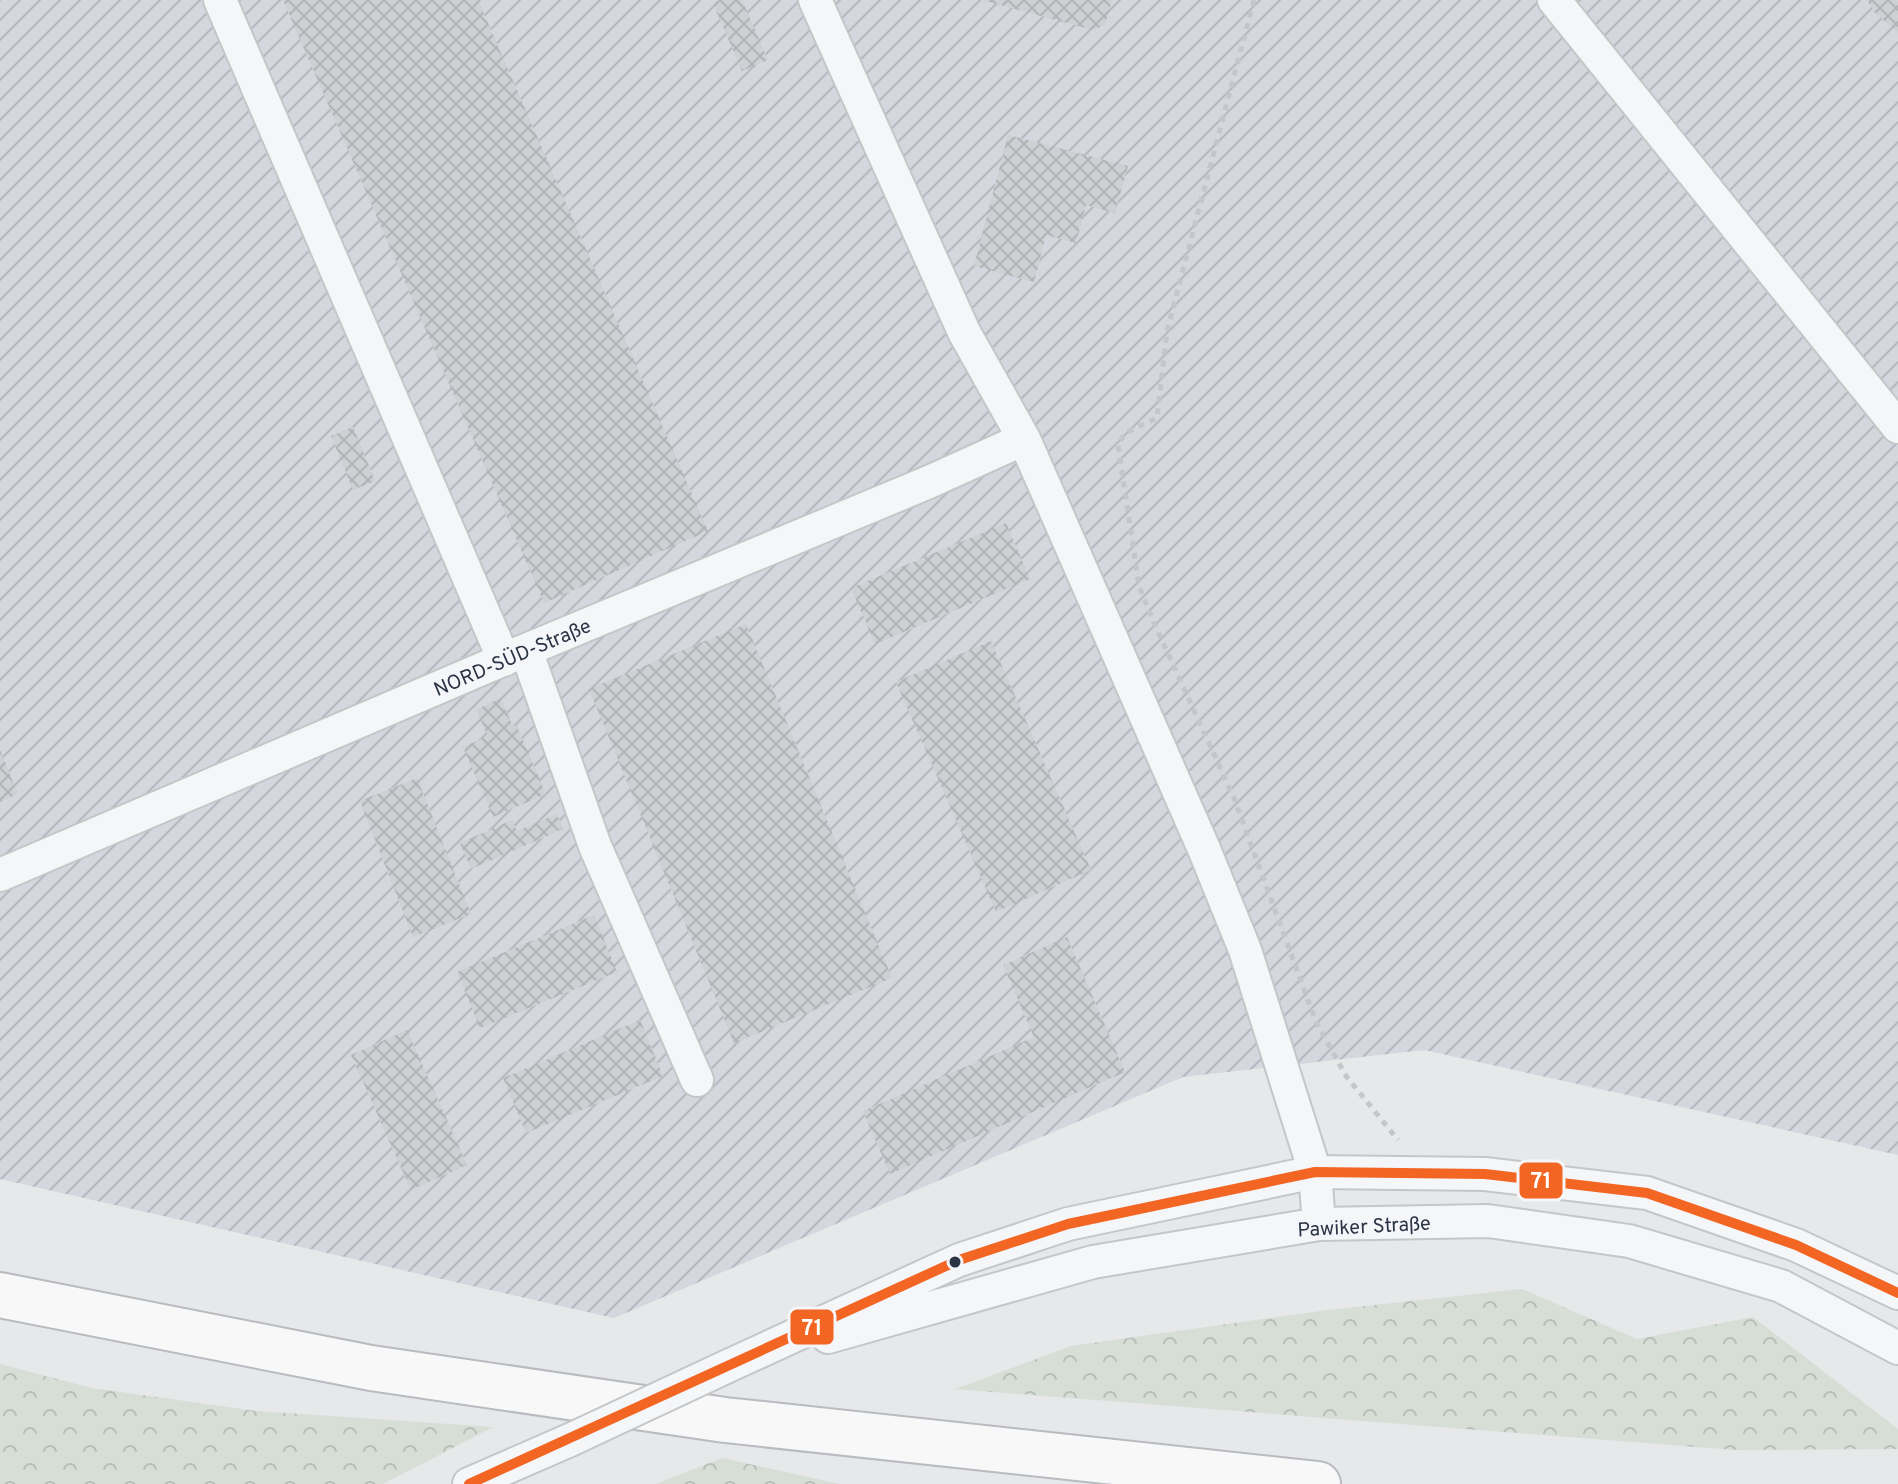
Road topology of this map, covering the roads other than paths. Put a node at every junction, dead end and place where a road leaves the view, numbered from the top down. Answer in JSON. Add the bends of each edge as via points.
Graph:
{"nodes":[{"id":1,"x":220,"y":0,"type":"edge"},
{"id":2,"x":815,"y":0,"type":"edge"},
{"id":3,"x":1554,"y":0,"type":"edge"},
{"id":4,"x":1898,"y":427,"type":"edge"},
{"id":5,"x":1024,"y":439,"type":"junction"},
{"id":6,"x":515,"y":655,"type":"junction"},
{"id":7,"x":0,"y":875,"type":"edge"},
{"id":8,"x":697,"y":1080,"type":"dead end"},
{"id":9,"x":1315,"y":1172,"type":"junction"},
{"id":10,"x":1319,"y":1224,"type":"junction"},
{"id":11,"x":1898,"y":1293,"type":"edge"},
{"id":12,"x":0,"y":1295,"type":"edge"},
{"id":13,"x":1898,"y":1348,"type":"edge"},
{"id":14,"x":728,"y":1366,"type":"junction"},
{"id":15,"x":469,"y":1484,"type":"edge"},
{"id":16,"x":1318,"y":1484,"type":"edge"}],
"edges":[{"from":1,"to":6,"type":"street"},
{"from":2,"to":5,"type":"street","via":[[964,332]]},
{"from":3,"to":4,"type":"street"},
{"from":5,"to":6,"type":"street","name":"NORD-SÜD-Straße"},
{"from":5,"to":9,"type":"street","via":[[1245,950]]},
{"from":6,"to":7,"type":"street","name":"NORD-SÜD-Straße"},
{"from":6,"to":8,"type":"street"},
{"from":9,"to":10,"type":"street"},
{"from":9,"to":11,"type":"street","name":"Pawiker Straße","via":[[1485,1174],[1647,1193],[1796,1245]]},
{"from":9,"to":14,"type":"street","name":"Pawiker Straße","via":[[1068,1224],[959,1260]]},
{"from":10,"to":13,"type":"street","name":"Pawiker Straße","via":[[1488,1221],[1629,1241],[1781,1286]]},
{"from":10,"to":14,"type":"street","name":"Pawiker Straße","via":[[1093,1262]]},
{"from":12,"to":16,"type":"highway","via":[[371,1368],[694,1415]]},
{"from":14,"to":15,"type":"street","name":"Pawiker Straße","bridge":true}]}
